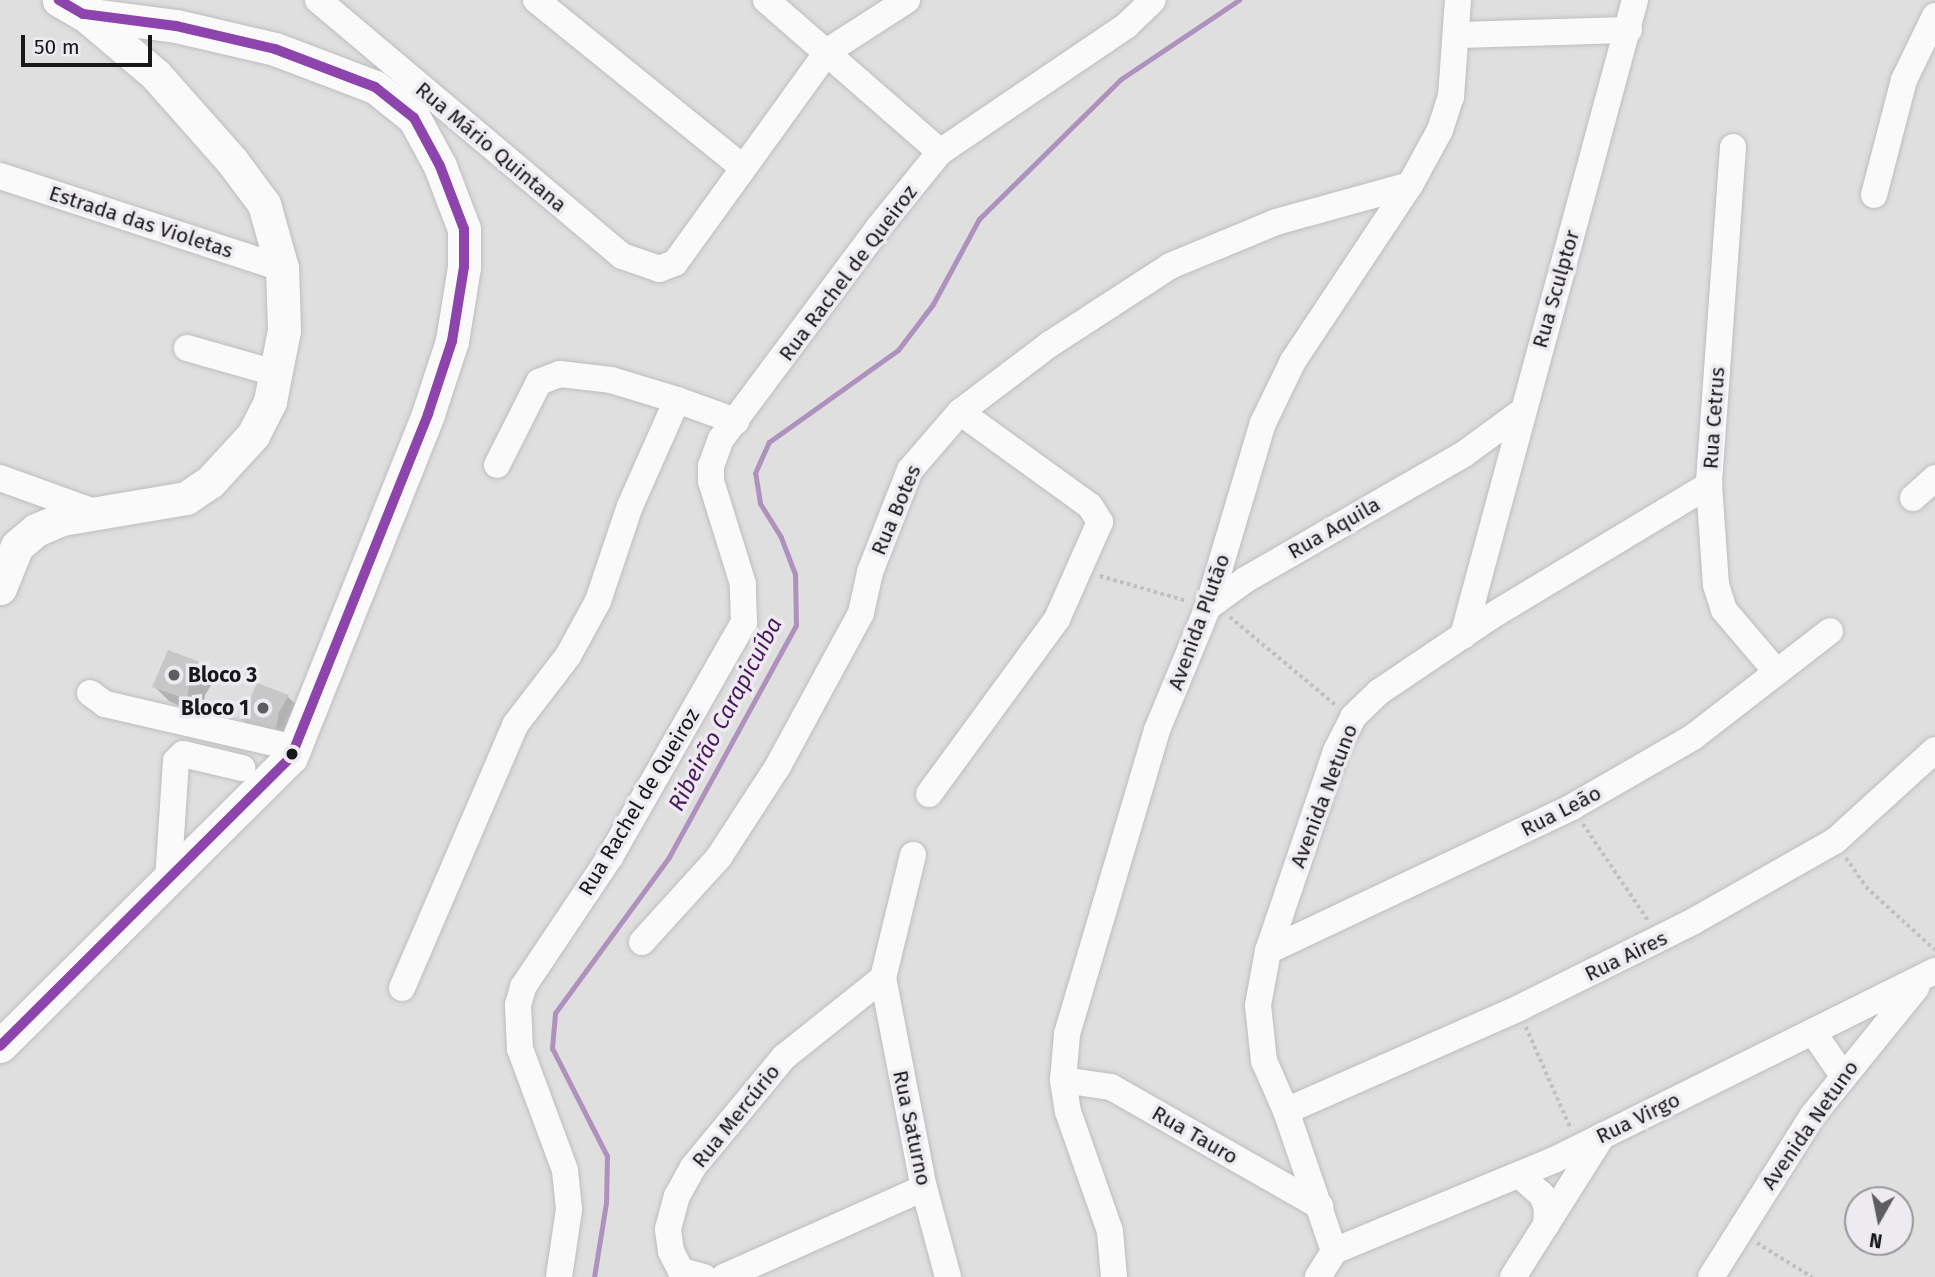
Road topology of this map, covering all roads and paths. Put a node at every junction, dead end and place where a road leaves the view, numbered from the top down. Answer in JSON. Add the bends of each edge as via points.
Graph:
{"nodes":[{"id":1,"x":318,"y":0,"type":"edge"},
{"id":2,"x":536,"y":0,"type":"edge"},
{"id":3,"x":766,"y":0,"type":"edge"},
{"id":4,"x":907,"y":0,"type":"edge"},
{"id":5,"x":1153,"y":0,"type":"edge"},
{"id":6,"x":1458,"y":0,"type":"edge"},
{"id":7,"x":1635,"y":0,"type":"edge"},
{"id":8,"x":71,"y":7,"type":"edge"},
{"id":9,"x":1935,"y":16,"type":"edge"},
{"id":10,"x":1629,"y":30,"type":"junction"},
{"id":11,"x":1456,"y":35,"type":"junction"},
{"id":12,"x":828,"y":51,"type":"junction"},
{"id":13,"x":1733,"y":147,"type":"dead end"},
{"id":14,"x":940,"y":152,"type":"junction"},
{"id":15,"x":742,"y":167,"type":"junction"},
{"id":16,"x":0,"y":176,"type":"edge"},
{"id":17,"x":1410,"y":185,"type":"junction"},
{"id":18,"x":1874,"y":195,"type":"dead end"},
{"id":19,"x":1333,"y":208,"type":"junction"},
{"id":20,"x":1376,"y":234,"type":"junction"},
{"id":21,"x":282,"y":268,"type":"junction"},
{"id":22,"x":187,"y":348,"type":"dead end"},
{"id":23,"x":278,"y":374,"type":"junction"},
{"id":24,"x":677,"y":400,"type":"junction"},
{"id":25,"x":960,"y":412,"type":"junction"},
{"id":26,"x":1520,"y":413,"type":"junction"},
{"id":27,"x":736,"y":421,"type":"junction"},
{"id":28,"x":1464,"y":454,"type":"junction"},
{"id":29,"x":1507,"y":463,"type":"junction"},
{"id":30,"x":496,"y":464,"type":"dead end"},
{"id":31,"x":0,"y":478,"type":"edge"},
{"id":32,"x":1935,"y":478,"type":"edge"},
{"id":33,"x":1710,"y":485,"type":"junction"},
{"id":34,"x":1913,"y":498,"type":"dead end"},
{"id":35,"x":100,"y":514,"type":"junction"},
{"id":36,"x":1223,"y":559,"type":"junction"},
{"id":37,"x":1080,"y":570,"type":"junction"},
{"id":38,"x":1256,"y":573,"type":"junction"},
{"id":39,"x":1478,"y":579,"type":"junction"},
{"id":40,"x":0,"y":588,"type":"edge"},
{"id":41,"x":1208,"y":607,"type":"junction"},
{"id":42,"x":1490,"y":617,"type":"junction"},
{"id":43,"x":1830,"y":631,"type":"dead end"},
{"id":44,"x":1463,"y":636,"type":"junction"},
{"id":45,"x":1775,"y":670,"type":"junction"},
{"id":46,"x":90,"y":693,"type":"dead end"},
{"id":47,"x":1353,"y":717,"type":"junction"},
{"id":48,"x":296,"y":748,"type":"junction"},
{"id":49,"x":1935,"y":751,"type":"edge"},
{"id":50,"x":242,"y":768,"type":"dead end"},
{"id":51,"x":929,"y":794,"type":"dead end"},
{"id":52,"x":1572,"y":807,"type":"junction"},
{"id":53,"x":1835,"y":841,"type":"junction"},
{"id":54,"x":913,"y":855,"type":"dead end"},
{"id":55,"x":168,"y":881,"type":"junction"},
{"id":56,"x":1661,"y":938,"type":"junction"},
{"id":57,"x":642,"y":942,"type":"dead end"},
{"id":58,"x":1935,"y":950,"type":"edge"},
{"id":59,"x":1268,"y":951,"type":"junction"},
{"id":60,"x":1928,"y":976,"type":"edge"},
{"id":61,"x":883,"y":978,"type":"junction"},
{"id":62,"x":402,"y":988,"type":"dead end"},
{"id":63,"x":1519,"y":1008,"type":"junction"},
{"id":64,"x":6,"y":1030,"type":"edge"},
{"id":65,"x":1813,"y":1032,"type":"junction"},
{"id":66,"x":1842,"y":1074,"type":"junction"},
{"id":67,"x":1063,"y":1080,"type":"junction"},
{"id":68,"x":1286,"y":1111,"type":"junction"},
{"id":69,"x":1591,"y":1141,"type":"junction"},
{"id":70,"x":1519,"y":1175,"type":"junction"},
{"id":71,"x":924,"y":1188,"type":"junction"},
{"id":72,"x":1320,"y":1206,"type":"junction"},
{"id":73,"x":1546,"y":1225,"type":"junction"},
{"id":74,"x":1739,"y":1232,"type":"junction"},
{"id":75,"x":1334,"y":1251,"type":"junction"},
{"id":76,"x":686,"y":1275,"type":"edge"},
{"id":77,"x":559,"y":1277,"type":"edge"},
{"id":78,"x":723,"y":1277,"type":"edge"},
{"id":79,"x":948,"y":1277,"type":"edge"},
{"id":80,"x":1114,"y":1277,"type":"edge"},
{"id":81,"x":1318,"y":1277,"type":"edge"},
{"id":82,"x":1513,"y":1277,"type":"edge"},
{"id":83,"x":1711,"y":1277,"type":"edge"},
{"id":84,"x":1811,"y":1277,"type":"edge"}],
"edges":[{"from":1,"to":15,"type":"street","name":"Rua Mário Quintana","via":[[622,256],[659,269],[676,263]]},
{"from":2,"to":15,"type":"street"},
{"from":3,"to":12,"type":"street"},
{"from":4,"to":12,"type":"street"},
{"from":5,"to":14,"type":"street","name":"Rua Rachel de Queiroz","via":[[1126,26]]},
{"from":6,"to":11,"type":"street","name":"Avenida Plutão"},
{"from":7,"to":10,"type":"street","name":"Rua Sculptor"},
{"from":8,"to":21,"type":"main road","via":[[156,75],[232,161],[264,204]]},
{"from":8,"to":48,"type":"main road","via":[[275,49],[375,87],[415,118],[457,204],[464,229],[464,267],[452,341]]},
{"from":9,"to":18,"type":"street","via":[[1904,80]]},
{"from":10,"to":11,"type":"street"},
{"from":10,"to":26,"type":"street","name":"Rua Sculptor"},
{"from":11,"to":17,"type":"street","name":"Avenida Plutão","via":[[1451,97],[1440,130]]},
{"from":12,"to":14,"type":"street"},
{"from":12,"to":15,"type":"street"},
{"from":13,"to":33,"type":"street","name":"Rua Cetrus"},
{"from":14,"to":27,"type":"street","name":"Rua Rachel de Queiroz"},
{"from":16,"to":21,"type":"street","name":"Estrada das Violetas"},
{"from":17,"to":19,"type":"street","name":"Rua Botes"},
{"from":17,"to":20,"type":"street","name":"Avenida Plutão"},
{"from":19,"to":20,"type":"street","via":[[1364,218]]},
{"from":19,"to":25,"type":"street","name":"Rua Botes","via":[[1276,222],[1170,266],[1050,344]]},
{"from":20,"to":36,"type":"street","name":"Avenida Plutão","via":[[1273,398]]},
{"from":21,"to":23,"type":"main road","via":[[285,330]]},
{"from":22,"to":23,"type":"street"},
{"from":23,"to":35,"type":"main road","via":[[253,435],[210,482],[186,498]]},
{"from":24,"to":27,"type":"street"},
{"from":24,"to":30,"type":"street","via":[[611,380],[561,374],[539,382]]},
{"from":24,"to":62,"type":"street","via":[[630,506],[598,601],[569,656],[515,725]]},
{"from":25,"to":37,"type":"street","via":[[1099,513],[1100,522]]},
{"from":25,"to":57,"type":"street","name":"Rua Botes","via":[[910,470],[870,572],[860,613],[778,766],[719,857]]},
{"from":26,"to":28,"type":"street","name":"Rua Aquila"},
{"from":26,"to":29,"type":"street","name":"Rua Sculptor"},
{"from":27,"to":77,"type":"street","name":"Rua Rachel de Queiroz","via":[[721,439],[710,481],[743,584],[744,622],[610,857],[523,988],[518,1005],[520,1049],[565,1170],[569,1209]]},
{"from":28,"to":29,"type":"street","via":[[1483,453]]},
{"from":28,"to":38,"type":"street","name":"Rua Aquila"},
{"from":29,"to":39,"type":"street","name":"Rua Sculptor"},
{"from":31,"to":35,"type":"street"},
{"from":32,"to":34,"type":"street"},
{"from":33,"to":42,"type":"street","name":"Avenida Netuno"},
{"from":33,"to":45,"type":"street","name":"Rua Cetrus","via":[[1716,584],[1724,610]]},
{"from":35,"to":40,"type":"main road","via":[[62,519],[36,530],[17,546]]},
{"from":36,"to":38,"type":"street"},
{"from":36,"to":41,"type":"street","name":"Avenida Plutão"},
{"from":37,"to":41,"type":"path"},
{"from":37,"to":51,"type":"street","via":[[1034,656]]},
{"from":38,"to":41,"type":"street","name":"Rua Aquila"},
{"from":39,"to":42,"type":"street"},
{"from":39,"to":44,"type":"street","name":"Rua Sculptor"},
{"from":41,"to":47,"type":"path","via":[[1226,614]]},
{"from":41,"to":67,"type":"street","name":"Avenida Plutão","via":[[1157,730],[1096,928],[1067,1034]]},
{"from":42,"to":44,"type":"street","name":"Avenida Netuno"},
{"from":43,"to":45,"type":"street","name":"Rua Leão"},
{"from":44,"to":47,"type":"street","name":"Avenida Netuno","via":[[1379,692]]},
{"from":45,"to":52,"type":"street","name":"Rua Leão","via":[[1693,737]]},
{"from":46,"to":48,"type":"street","via":[[105,704]]},
{"from":47,"to":59,"type":"street","name":"Avenida Netuno","via":[[1336,751]]},
{"from":48,"to":55,"type":"main road","via":[[263,789]]},
{"from":49,"to":53,"type":"street","name":"Rua Aires"},
{"from":50,"to":55,"type":"street","via":[[183,754],[176,761]]},
{"from":52,"to":56,"type":"path"},
{"from":52,"to":59,"type":"street","name":"Rua Leão"},
{"from":53,"to":56,"type":"street","name":"Rua Aires"},
{"from":53,"to":58,"type":"path","via":[[1866,887]]},
{"from":54,"to":61,"type":"street"},
{"from":55,"to":64,"type":"main road"},
{"from":56,"to":63,"type":"street","name":"Rua Aires"},
{"from":59,"to":68,"type":"street","name":"Avenida Netuno","via":[[1261,978],[1258,1032],[1264,1061]]},
{"from":60,"to":65,"type":"street","name":"Rua Virgo"},
{"from":60,"to":66,"type":"street","name":"Avenida Netuno"},
{"from":61,"to":71,"type":"street","name":"Rua Saturno"},
{"from":61,"to":76,"type":"street","name":"Rua Mercúrio","via":[[784,1057],[693,1167],[677,1196],[668,1229],[671,1251]]},
{"from":63,"to":68,"type":"street","name":"Rua Aires"},
{"from":63,"to":69,"type":"path"},
{"from":65,"to":66,"type":"street"},
{"from":65,"to":69,"type":"street","name":"Rua Virgo"},
{"from":66,"to":74,"type":"street","name":"Avenida Netuno"},
{"from":67,"to":72,"type":"street","name":"Rua Tauro","via":[[1111,1087]]},
{"from":67,"to":80,"type":"street","name":"Avenida Plutão","via":[[1068,1112],[1110,1231]]},
{"from":68,"to":72,"type":"street","name":"Avenida Netuno"},
{"from":69,"to":70,"type":"street","name":"Rua Virgo"},
{"from":69,"to":73,"type":"street"},
{"from":70,"to":73,"type":"street","via":[[1542,1195],[1548,1208]]},
{"from":70,"to":75,"type":"street","name":"Rua Virgo"},
{"from":71,"to":78,"type":"street"},
{"from":71,"to":79,"type":"street","name":"Rua Saturno"},
{"from":72,"to":75,"type":"street","name":"Avenida Netuno"},
{"from":73,"to":82,"type":"street"},
{"from":74,"to":83,"type":"street","name":"Avenida Netuno"},
{"from":74,"to":84,"type":"path"},
{"from":75,"to":81,"type":"street"}]}
